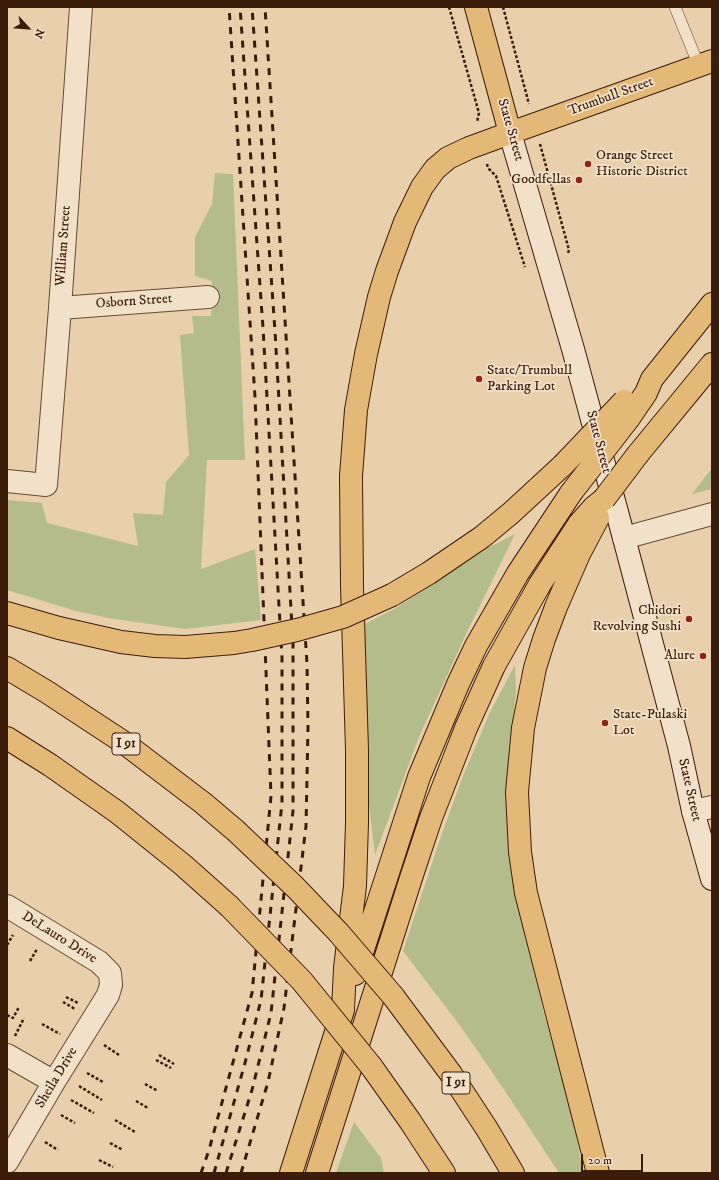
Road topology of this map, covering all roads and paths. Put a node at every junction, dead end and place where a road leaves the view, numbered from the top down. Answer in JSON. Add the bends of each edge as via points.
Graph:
{"nodes":[{"id":1,"x":81,"y":7,"type":"edge"},
{"id":2,"x":450,"y":7,"type":"edge"},
{"id":3,"x":476,"y":7,"type":"edge"},
{"id":4,"x":503,"y":7,"type":"edge"},
{"id":5,"x":675,"y":7,"type":"edge"},
{"id":6,"x":705,"y":63,"type":"edge"},
{"id":7,"x":535,"y":124,"type":"junction"},
{"id":8,"x":510,"y":133,"type":"junction"},
{"id":9,"x":482,"y":144,"type":"junction"},
{"id":10,"x":568,"y":257,"type":"dead end"},
{"id":11,"x":527,"y":274,"type":"dead end"},
{"id":12,"x":208,"y":297,"type":"dead end"},
{"id":13,"x":712,"y":304,"type":"edge"},
{"id":14,"x":60,"y":308,"type":"junction"},
{"id":15,"x":712,"y":364,"type":"edge"},
{"id":16,"x":626,"y":409,"type":"junction"},
{"id":17,"x":7,"y":482,"type":"edge"},
{"id":18,"x":712,"y":514,"type":"edge"},
{"id":19,"x":582,"y":534,"type":"junction"},
{"id":20,"x":624,"y":538,"type":"junction"},
{"id":21,"x":7,"y":613,"type":"edge"},
{"id":22,"x":7,"y":668,"type":"edge"},
{"id":23,"x":7,"y":738,"type":"edge"},
{"id":24,"x":703,"y":809,"type":"edge"},
{"id":25,"x":712,"y":879,"type":"edge"},
{"id":26,"x":7,"y":906,"type":"edge"},
{"id":27,"x":13,"y":935,"type":"dead end"},
{"id":28,"x":7,"y":945,"type":"edge"},
{"id":29,"x":37,"y":949,"type":"dead end"},
{"id":30,"x":30,"y":961,"type":"dead end"},
{"id":31,"x":108,"y":995,"type":"joint"},
{"id":32,"x":66,"y":997,"type":"dead end"},
{"id":33,"x":63,"y":1002,"type":"dead end"},
{"id":34,"x":80,"y":1005,"type":"dead end"},
{"id":35,"x":19,"y":1007,"type":"dead end"},
{"id":36,"x":77,"y":1010,"type":"dead end"},
{"id":37,"x":343,"y":1010,"type":"junction"},
{"id":38,"x":7,"y":1015,"type":"edge"},
{"id":39,"x":24,"y":1018,"type":"dead end"},
{"id":40,"x":42,"y":1024,"type":"dead end"},
{"id":41,"x":62,"y":1035,"type":"dead end"},
{"id":42,"x":104,"y":1045,"type":"dead end"},
{"id":43,"x":10,"y":1047,"type":"edge"},
{"id":44,"x":119,"y":1055,"type":"dead end"},
{"id":45,"x":158,"y":1056,"type":"dead end"},
{"id":46,"x":156,"y":1060,"type":"dead end"},
{"id":47,"x":174,"y":1064,"type":"dead end"},
{"id":48,"x":171,"y":1068,"type":"dead end"},
{"id":49,"x":87,"y":1073,"type":"dead end"},
{"id":50,"x":54,"y":1082,"type":"junction"},
{"id":51,"x":103,"y":1082,"type":"dead end"},
{"id":52,"x":146,"y":1084,"type":"dead end"},
{"id":53,"x":79,"y":1086,"type":"dead end"},
{"id":54,"x":158,"y":1091,"type":"dead end"},
{"id":55,"x":71,"y":1100,"type":"dead end"},
{"id":56,"x":102,"y":1100,"type":"dead end"},
{"id":57,"x":136,"y":1101,"type":"dead end"},
{"id":58,"x":148,"y":1108,"type":"dead end"},
{"id":59,"x":94,"y":1113,"type":"dead end"},
{"id":60,"x":62,"y":1115,"type":"dead end"},
{"id":61,"x":115,"y":1120,"type":"dead end"},
{"id":62,"x":75,"y":1124,"type":"dead end"},
{"id":63,"x":134,"y":1132,"type":"dead end"},
{"id":64,"x":45,"y":1142,"type":"dead end"},
{"id":65,"x":110,"y":1143,"type":"dead end"},
{"id":66,"x":58,"y":1150,"type":"dead end"},
{"id":67,"x":123,"y":1150,"type":"dead end"},
{"id":68,"x":99,"y":1160,"type":"dead end"},
{"id":69,"x":7,"y":1162,"type":"edge"},
{"id":70,"x":113,"y":1167,"type":"dead end"},
{"id":71,"x":291,"y":1173,"type":"edge"},
{"id":72,"x":317,"y":1173,"type":"edge"},
{"id":73,"x":444,"y":1173,"type":"edge"},
{"id":74,"x":513,"y":1173,"type":"edge"},
{"id":75,"x":598,"y":1173,"type":"edge"}],
"edges":[{"from":1,"to":14,"type":"street","name":"William Street"},
{"from":2,"to":9,"type":"path","via":[[479,113],[476,125]]},
{"from":3,"to":8,"type":"main road","name":"State Street"},
{"from":4,"to":7,"type":"path"},
{"from":5,"to":6,"type":"lane"},
{"from":6,"to":7,"type":"main road","name":"Trumbull Street"},
{"from":7,"to":8,"type":"main road","name":"Trumbull Street"},
{"from":7,"to":10,"type":"path","via":[[569,250]]},
{"from":8,"to":9,"type":"main road","name":"Trumbull Street"},
{"from":8,"to":20,"type":"street","name":"State Street","via":[[573,349]]},
{"from":9,"to":11,"type":"path","via":[[488,168],[496,176]]},
{"from":9,"to":37,"type":"main road","name":"Trumbull Street","via":[[455,154],[441,163],[417,197],[385,277],[372,323],[360,383],[351,482],[357,849]]},
{"from":12,"to":14,"type":"street","name":"Osborn Street"},
{"from":13,"to":16,"type":"main road","via":[[652,379],[646,393]]},
{"from":14,"to":17,"type":"street","name":"William Street","via":[[46,484]]},
{"from":15,"to":19,"type":"main road","bridge":true,"via":[[604,499],[591,510]]},
{"from":16,"to":21,"type":"main road","bridge":true,"via":[[482,537],[441,566],[392,595],[343,617],[252,640],[185,647],[121,642]]},
{"from":16,"to":37,"type":"main road","bridge":true,"via":[[518,573],[476,646],[419,777]]},
{"from":18,"to":20,"type":"street"},
{"from":19,"to":72,"type":"main road","via":[[557,557],[519,620],[494,666],[466,728],[431,818]]},
{"from":19,"to":75,"type":"main road","via":[[535,668],[520,751],[517,810],[520,852],[528,901]]},
{"from":20,"to":24,"type":"street","name":"State Street","via":[[679,746]]},
{"from":22,"to":74,"type":"main road","number":"I 91","bridge":true,"via":[[65,703],[163,771],[236,831],[295,887],[393,996],[451,1074]]},
{"from":23,"to":73,"type":"main road","bridge":true,"via":[[117,812],[229,906],[302,981],[371,1066]]},
{"from":24,"to":25,"type":"street","name":"State Street"},
{"from":26,"to":31,"type":"street","name":"DeLauro Drive","via":[[99,962],[110,973],[111,986]]},
{"from":27,"to":28,"type":"path"},
{"from":29,"to":30,"type":"path"},
{"from":31,"to":50,"type":"street","name":"Sheila Drive"},
{"from":32,"to":34,"type":"path"},
{"from":33,"to":36,"type":"path"},
{"from":35,"to":38,"type":"path","via":[[13,1018]]},
{"from":37,"to":71,"type":"main road"},
{"from":39,"to":43,"type":"path"},
{"from":40,"to":41,"type":"path"},
{"from":42,"to":44,"type":"path"},
{"from":43,"to":50,"type":"street"},
{"from":45,"to":47,"type":"path"},
{"from":46,"to":48,"type":"path"},
{"from":49,"to":51,"type":"path"},
{"from":50,"to":69,"type":"street","name":"Sheila Drive"},
{"from":52,"to":54,"type":"path"},
{"from":53,"to":56,"type":"path"},
{"from":55,"to":59,"type":"path"},
{"from":57,"to":58,"type":"path"},
{"from":60,"to":62,"type":"path"},
{"from":61,"to":63,"type":"path"},
{"from":64,"to":66,"type":"path"},
{"from":65,"to":67,"type":"path"},
{"from":68,"to":70,"type":"path"}]}
